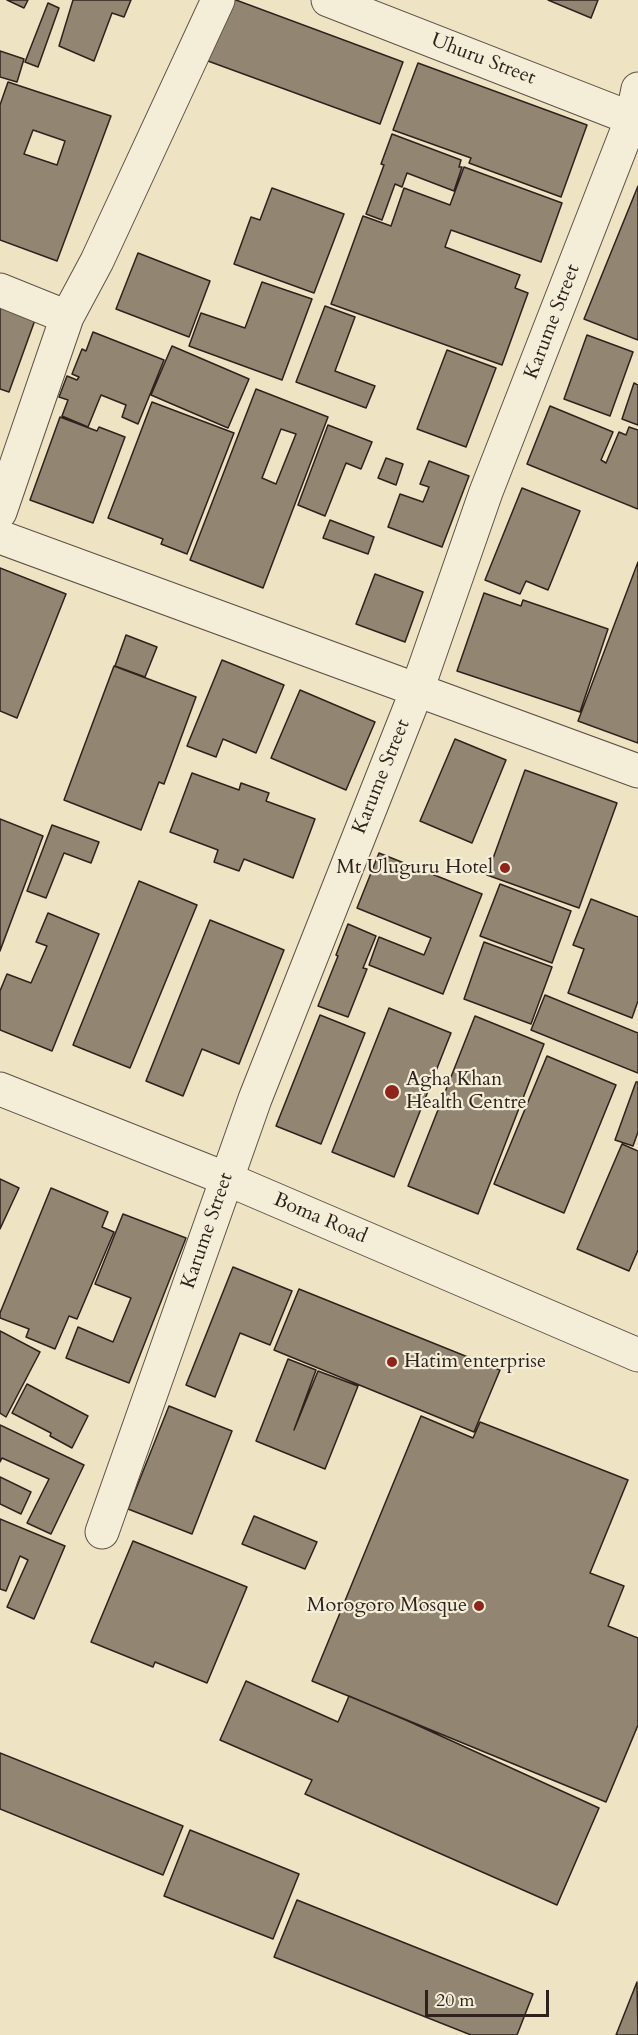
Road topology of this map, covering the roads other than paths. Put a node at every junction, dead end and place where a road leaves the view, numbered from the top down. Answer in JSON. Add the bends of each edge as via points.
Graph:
{"nodes":[{"id":1,"x":218,"y":0,"type":"edge"},
{"id":2,"x":328,"y":0,"type":"edge"},
{"id":3,"x":636,"y":109,"type":"edge"},
{"id":4,"x":0,"y":290,"type":"edge"},
{"id":5,"x":67,"y":317,"type":"junction"},
{"id":6,"x":0,"y":512,"type":"edge"},
{"id":7,"x":0,"y":537,"type":"edge"},
{"id":8,"x":417,"y":690,"type":"junction"},
{"id":9,"x":638,"y":771,"type":"edge"},
{"id":10,"x":0,"y":1089,"type":"edge"},
{"id":11,"x":227,"y":1179,"type":"junction"},
{"id":12,"x":638,"y":1355,"type":"edge"},
{"id":13,"x":102,"y":1532,"type":"dead end"}],
"edges":[{"from":1,"to":5,"type":"street","via":[[97,261]]},
{"from":2,"to":3,"type":"street","name":"Uhuru Street"},
{"from":3,"to":8,"type":"street","name":"Karume Street","via":[[486,492]]},
{"from":4,"to":5,"type":"street"},
{"from":5,"to":6,"type":"street"},
{"from":7,"to":8,"type":"street"},
{"from":8,"to":9,"type":"street"},
{"from":8,"to":11,"type":"street","name":"Karume Street"},
{"from":10,"to":11,"type":"street","name":"Boma Road"},
{"from":11,"to":12,"type":"street","name":"Boma Road"},
{"from":11,"to":13,"type":"street","name":"Karume Street"}]}
